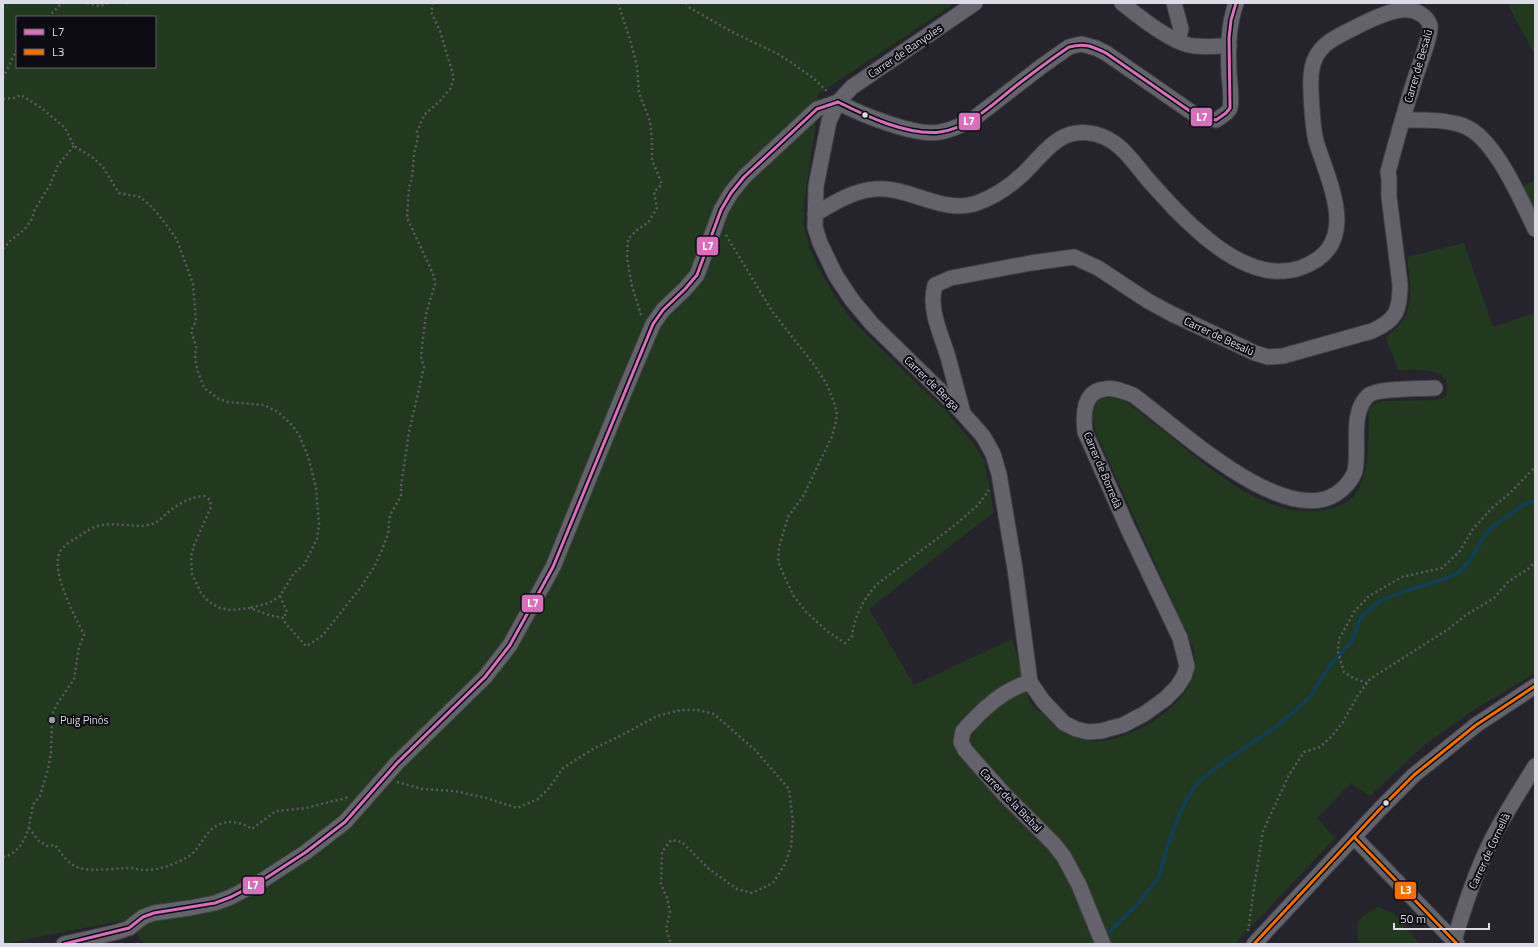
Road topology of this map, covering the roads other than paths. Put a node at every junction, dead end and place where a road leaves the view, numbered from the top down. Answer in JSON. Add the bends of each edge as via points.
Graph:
{"nodes":[{"id":1,"x":975,"y":3,"type":"edge"},
{"id":2,"x":1122,"y":3,"type":"edge"},
{"id":3,"x":1174,"y":3,"type":"edge"},
{"id":4,"x":1236,"y":3,"type":"edge"},
{"id":5,"x":1178,"y":40,"type":"junction"},
{"id":6,"x":1229,"y":46,"type":"junction"},
{"id":7,"x":838,"y":102,"type":"junction"},
{"id":8,"x":1403,"y":120,"type":"junction"},
{"id":9,"x":815,"y":214,"type":"junction"},
{"id":10,"x":1535,"y":229,"type":"edge"},
{"id":11,"x":1435,"y":388,"type":"dead end"},
{"id":12,"x":963,"y":413,"type":"junction"},
{"id":13,"x":1030,"y":682,"type":"junction"},
{"id":14,"x":1535,"y":686,"type":"edge"},
{"id":15,"x":1535,"y":766,"type":"edge"},
{"id":16,"x":1354,"y":837,"type":"junction"},
{"id":17,"x":1251,"y":941,"type":"edge"},
{"id":18,"x":1455,"y":943,"type":"edge"},
{"id":19,"x":64,"y":944,"type":"edge"},
{"id":20,"x":1103,"y":944,"type":"edge"}],
"edges":[{"from":1,"to":7,"type":"street","name":"Carrer de Banyoles","via":[[852,87]]},
{"from":2,"to":5,"type":"street","via":[[1165,35]]},
{"from":3,"to":5,"type":"street","via":[[1181,29]]},
{"from":4,"to":6,"type":"street","via":[[1231,21]]},
{"from":5,"to":6,"type":"street","via":[[1193,46]]},
{"from":6,"to":7,"type":"street","via":[[1230,109],[1216,120],[1197,116],[1106,53],[1081,44],[1069,48],[1042,66],[972,120],[959,127],[939,132],[924,132],[891,124]]},
{"from":7,"to":9,"type":"street","name":"Carrer de Berga","via":[[829,121],[816,186]]},
{"from":7,"to":19,"type":"street","via":[[817,109],[744,177],[731,193],[717,219],[698,275],[657,317],[553,568],[510,645],[485,677],[384,777],[340,826],[263,880],[215,903],[154,913],[129,928]]},
{"from":8,"to":9,"type":"street","name":"Carrer de Besalú","via":[[1430,25],[1426,18],[1411,10],[1399,10],[1350,30],[1323,47],[1316,56],[1311,69],[1313,127],[1336,199],[1336,232],[1332,243],[1314,262],[1283,271],[1253,266],[1205,238],[1172,207],[1118,144],[1094,134],[1074,133],[1056,140],[1010,185],[973,204],[941,204],[902,192],[876,189],[854,193]]},
{"from":8,"to":10,"type":"street","via":[[1452,123],[1465,126],[1477,134],[1506,170]]},
{"from":8,"to":12,"type":"street","name":"Carrer de Besalú","via":[[1388,172],[1400,298],[1393,318],[1386,325],[1283,356],[1268,357],[1172,314],[1098,268],[1074,258],[951,278],[935,285],[933,304]]},
{"from":9,"to":12,"type":"street","name":"Carrer de Berga","via":[[815,227],[827,259],[852,300],[887,339]]},
{"from":11,"to":13,"type":"street","name":"Carrer de Borredà","via":[[1380,391],[1370,394],[1360,408],[1355,471],[1348,484],[1332,498],[1306,501],[1284,497],[1244,477],[1218,461],[1133,395],[1106,388],[1097,391],[1085,407],[1085,432],[1180,638],[1187,666],[1177,687],[1165,699],[1123,725],[1101,731],[1088,732],[1064,723],[1043,701]]},
{"from":12,"to":13,"type":"street","name":"Carrer de Berga","via":[[983,436],[993,454],[999,474],[1016,569]]},
{"from":13,"to":20,"type":"street","name":"Carrer de la Bisbal","via":[[1017,686],[991,703],[963,730],[961,742],[972,760],[1064,857],[1079,885]]},
{"from":14,"to":16,"type":"street","via":[[1444,749],[1398,791]]},
{"from":15,"to":18,"type":"street","name":"Carrer de Cornellà","via":[[1491,840],[1463,908]]},
{"from":16,"to":17,"type":"street"},
{"from":16,"to":18,"type":"street"}]}
